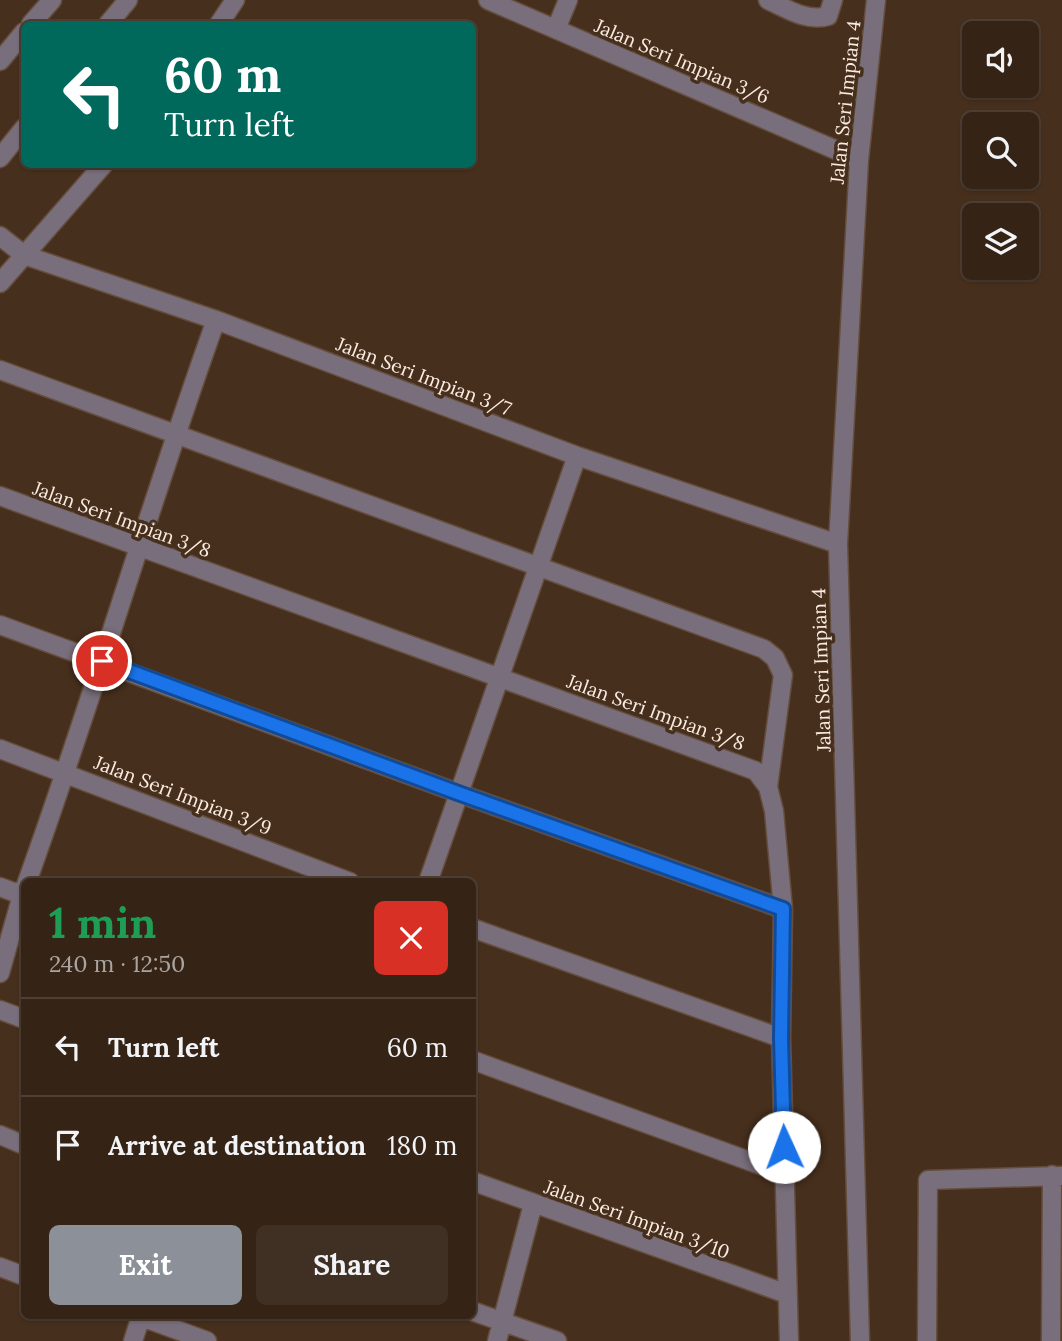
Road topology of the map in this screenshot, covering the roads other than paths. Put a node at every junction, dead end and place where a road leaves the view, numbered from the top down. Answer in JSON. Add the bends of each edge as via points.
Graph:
{"nodes":[{"id":1,"x":52,"y":0,"type":"edge"},
{"id":2,"x":128,"y":0,"type":"edge"},
{"id":3,"x":235,"y":0,"type":"edge"},
{"id":4,"x":488,"y":0,"type":"edge"},
{"id":5,"x":568,"y":0,"type":"edge"},
{"id":6,"x":768,"y":0,"type":"edge"},
{"id":7,"x":833,"y":0,"type":"edge"},
{"id":8,"x":876,"y":0,"type":"edge"},
{"id":9,"x":34,"y":21,"type":"edge"},
{"id":10,"x":110,"y":21,"type":"edge"},
{"id":11,"x":221,"y":21,"type":"edge"},
{"id":12,"x":556,"y":29,"type":"junction"},
{"id":13,"x":21,"y":36,"type":"edge"},
{"id":14,"x":0,"y":61,"type":"edge"},
{"id":15,"x":21,"y":132,"type":"edge"},
{"id":16,"x":0,"y":158,"type":"edge"},
{"id":17,"x":859,"y":160,"type":"junction"},
{"id":18,"x":100,"y":168,"type":"edge"},
{"id":19,"x":0,"y":236,"type":"edge"},
{"id":20,"x":24,"y":255,"type":"junction"},
{"id":21,"x":0,"y":283,"type":"edge"},
{"id":22,"x":216,"y":320,"type":"junction"},
{"id":23,"x":0,"y":370,"type":"edge"},
{"id":24,"x":174,"y":435,"type":"junction"},
{"id":25,"x":578,"y":456,"type":"junction"},
{"id":26,"x":0,"y":496,"type":"edge"},
{"id":27,"x":838,"y":544,"type":"junction"},
{"id":28,"x":138,"y":548,"type":"junction"},
{"id":29,"x":540,"y":568,"type":"junction"},
{"id":30,"x":0,"y":625,"type":"edge"},
{"id":31,"x":102,"y":661,"type":"junction"},
{"id":32,"x":500,"y":676,"type":"junction"},
{"id":33,"x":0,"y":749,"type":"edge"},
{"id":34,"x":66,"y":773,"type":"junction"},
{"id":35,"x":768,"y":787,"type":"junction"},
{"id":36,"x":458,"y":793,"type":"junction"},
{"id":37,"x":28,"y":878,"type":"edge"},
{"id":38,"x":340,"y":878,"type":"edge"},
{"id":39,"x":429,"y":878,"type":"edge"},
{"id":40,"x":0,"y":887,"type":"edge"},
{"id":41,"x":21,"y":890,"type":"edge"},
{"id":42,"x":21,"y":900,"type":"edge"},
{"id":43,"x":783,"y":909,"type":"junction"},
{"id":44,"x":476,"y":929,"type":"edge"},
{"id":45,"x":0,"y":973,"type":"edge"},
{"id":46,"x":0,"y":1010,"type":"edge"},
{"id":47,"x":21,"y":1018,"type":"edge"},
{"id":48,"x":781,"y":1038,"type":"junction"},
{"id":49,"x":476,"y":1061,"type":"edge"},
{"id":50,"x":0,"y":1135,"type":"edge"},
{"id":51,"x":21,"y":1143,"type":"edge"},
{"id":52,"x":785,"y":1174,"type":"junction"},
{"id":53,"x":1057,"y":1175,"type":"edge"},
{"id":54,"x":476,"y":1183,"type":"edge"},
{"id":55,"x":533,"y":1204,"type":"junction"},
{"id":56,"x":0,"y":1267,"type":"edge"},
{"id":57,"x":21,"y":1275,"type":"edge"},
{"id":58,"x":787,"y":1294,"type":"junction"},
{"id":59,"x":476,"y":1312,"type":"edge"},
{"id":60,"x":139,"y":1319,"type":"edge"},
{"id":61,"x":148,"y":1319,"type":"edge"},
{"id":62,"x":502,"y":1322,"type":"junction"},
{"id":63,"x":133,"y":1341,"type":"edge"},
{"id":64,"x":207,"y":1341,"type":"edge"},
{"id":65,"x":497,"y":1341,"type":"edge"},
{"id":66,"x":557,"y":1341,"type":"edge"},
{"id":67,"x":789,"y":1341,"type":"edge"},
{"id":68,"x":860,"y":1341,"type":"edge"},
{"id":69,"x":928,"y":1341,"type":"edge"},
{"id":70,"x":1051,"y":1341,"type":"edge"}],
"edges":[{"from":1,"to":9,"type":"street"},
{"from":2,"to":10,"type":"street"},
{"from":3,"to":11,"type":"street"},
{"from":4,"to":12,"type":"street","name":"Jalan Seri Impian 3/6"},
{"from":5,"to":12,"type":"street"},
{"from":6,"to":7,"type":"street","via":[[819,19],[828,16]]},
{"from":8,"to":17,"type":"street","name":"Jalan Seri Impian 4"},
{"from":12,"to":17,"type":"street","name":"Jalan Seri Impian 3/6"},
{"from":13,"to":14,"type":"street"},
{"from":15,"to":16,"type":"street"},
{"from":17,"to":27,"type":"street","name":"Jalan Seri Impian 4"},
{"from":18,"to":20,"type":"street"},
{"from":19,"to":20,"type":"street","name":"Jalan Seri Impian 3/7"},
{"from":20,"to":21,"type":"street"},
{"from":20,"to":22,"type":"street","name":"Jalan Seri Impian 3/7"},
{"from":22,"to":24,"type":"street"},
{"from":22,"to":25,"type":"street","name":"Jalan Seri Impian 3/7"},
{"from":23,"to":24,"type":"street"},
{"from":24,"to":28,"type":"street"},
{"from":24,"to":29,"type":"street"},
{"from":25,"to":27,"type":"street","name":"Jalan Seri Impian 3/7"},
{"from":25,"to":29,"type":"street"},
{"from":26,"to":28,"type":"street","name":"Jalan Seri Impian 3/8"},
{"from":27,"to":68,"type":"street","name":"Jalan Seri Impian 4"},
{"from":28,"to":31,"type":"street"},
{"from":28,"to":32,"type":"street","name":"Jalan Seri Impian 3/8"},
{"from":29,"to":32,"type":"street"},
{"from":29,"to":35,"type":"street","via":[[764,649],[775,658],[783,675]]},
{"from":30,"to":31,"type":"street"},
{"from":31,"to":34,"type":"street"},
{"from":31,"to":36,"type":"street"},
{"from":32,"to":35,"type":"street","name":"Jalan Seri Impian 3/8","via":[[756,771]]},
{"from":32,"to":36,"type":"street"},
{"from":33,"to":34,"type":"street","name":"Jalan Seri Impian 3/9"},
{"from":34,"to":37,"type":"street"},
{"from":34,"to":38,"type":"street","name":"Jalan Seri Impian 3/9"},
{"from":35,"to":43,"type":"street"},
{"from":36,"to":39,"type":"street"},
{"from":36,"to":43,"type":"street"},
{"from":40,"to":41,"type":"street"},
{"from":42,"to":45,"type":"street"},
{"from":43,"to":48,"type":"street"},
{"from":44,"to":48,"type":"street"},
{"from":46,"to":47,"type":"street"},
{"from":48,"to":52,"type":"street"},
{"from":49,"to":52,"type":"street"},
{"from":50,"to":51,"type":"street"},
{"from":52,"to":58,"type":"street"},
{"from":53,"to":69,"type":"street","via":[[928,1180]]},
{"from":53,"to":70,"type":"street"},
{"from":54,"to":55,"type":"street","name":"Jalan Seri Impian 3/10"},
{"from":55,"to":58,"type":"street","name":"Jalan Seri Impian 3/10"},
{"from":55,"to":62,"type":"street"},
{"from":56,"to":57,"type":"street"},
{"from":58,"to":67,"type":"street"},
{"from":59,"to":62,"type":"street"},
{"from":60,"to":63,"type":"street"},
{"from":61,"to":64,"type":"street"},
{"from":62,"to":65,"type":"street"},
{"from":62,"to":66,"type":"street"}]}
